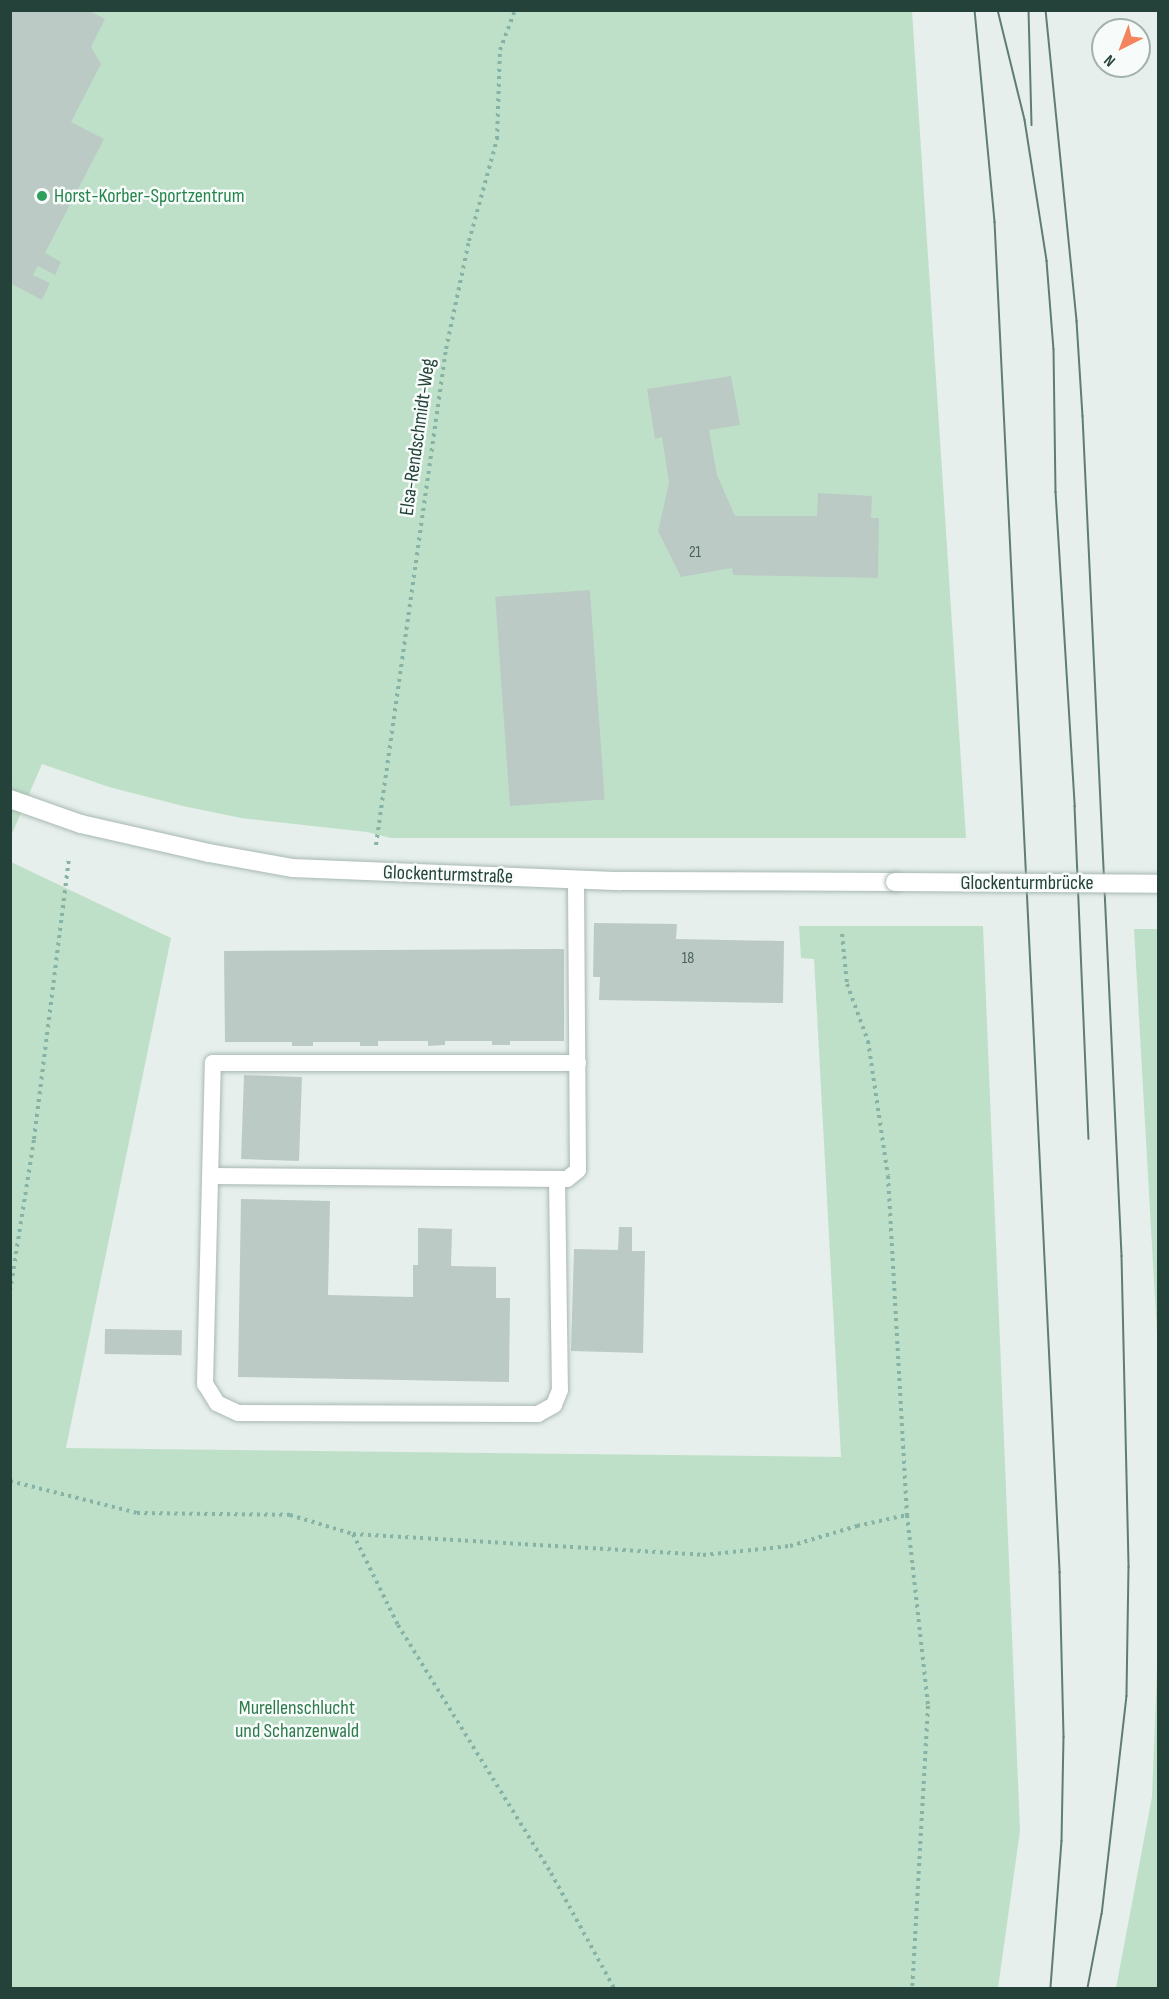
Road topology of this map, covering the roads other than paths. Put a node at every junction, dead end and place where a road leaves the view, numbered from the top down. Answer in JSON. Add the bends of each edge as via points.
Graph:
{"nodes":[{"id":1,"x":10,"y":799,"type":"edge"},
{"id":2,"x":576,"y":880,"type":"junction"},
{"id":3,"x":894,"y":882,"type":"joint"},
{"id":4,"x":1158,"y":884,"type":"edge"},
{"id":5,"x":578,"y":1063,"type":"junction"},
{"id":6,"x":212,"y":1176,"type":"junction"},
{"id":7,"x":557,"y":1179,"type":"junction"}],
"edges":[{"from":1,"to":2,"type":"street","name":"Glockenturmstraße","via":[[81,824],[292,868]]},
{"from":2,"to":3,"type":"street","name":"Glockenturmstraße"},
{"from":2,"to":5,"type":"lane"},
{"from":3,"to":4,"type":"street","name":"Glockenturmbrücke","bridge":true},
{"from":5,"to":6,"type":"lane","via":[[213,1063]]},
{"from":5,"to":7,"type":"lane","via":[[578,1170],[567,1179]]},
{"from":6,"to":7,"type":"lane"},
{"from":6,"to":7,"type":"lane","via":[[205,1384],[217,1403],[238,1413],[538,1414],[555,1405],[560,1390]]}]}
